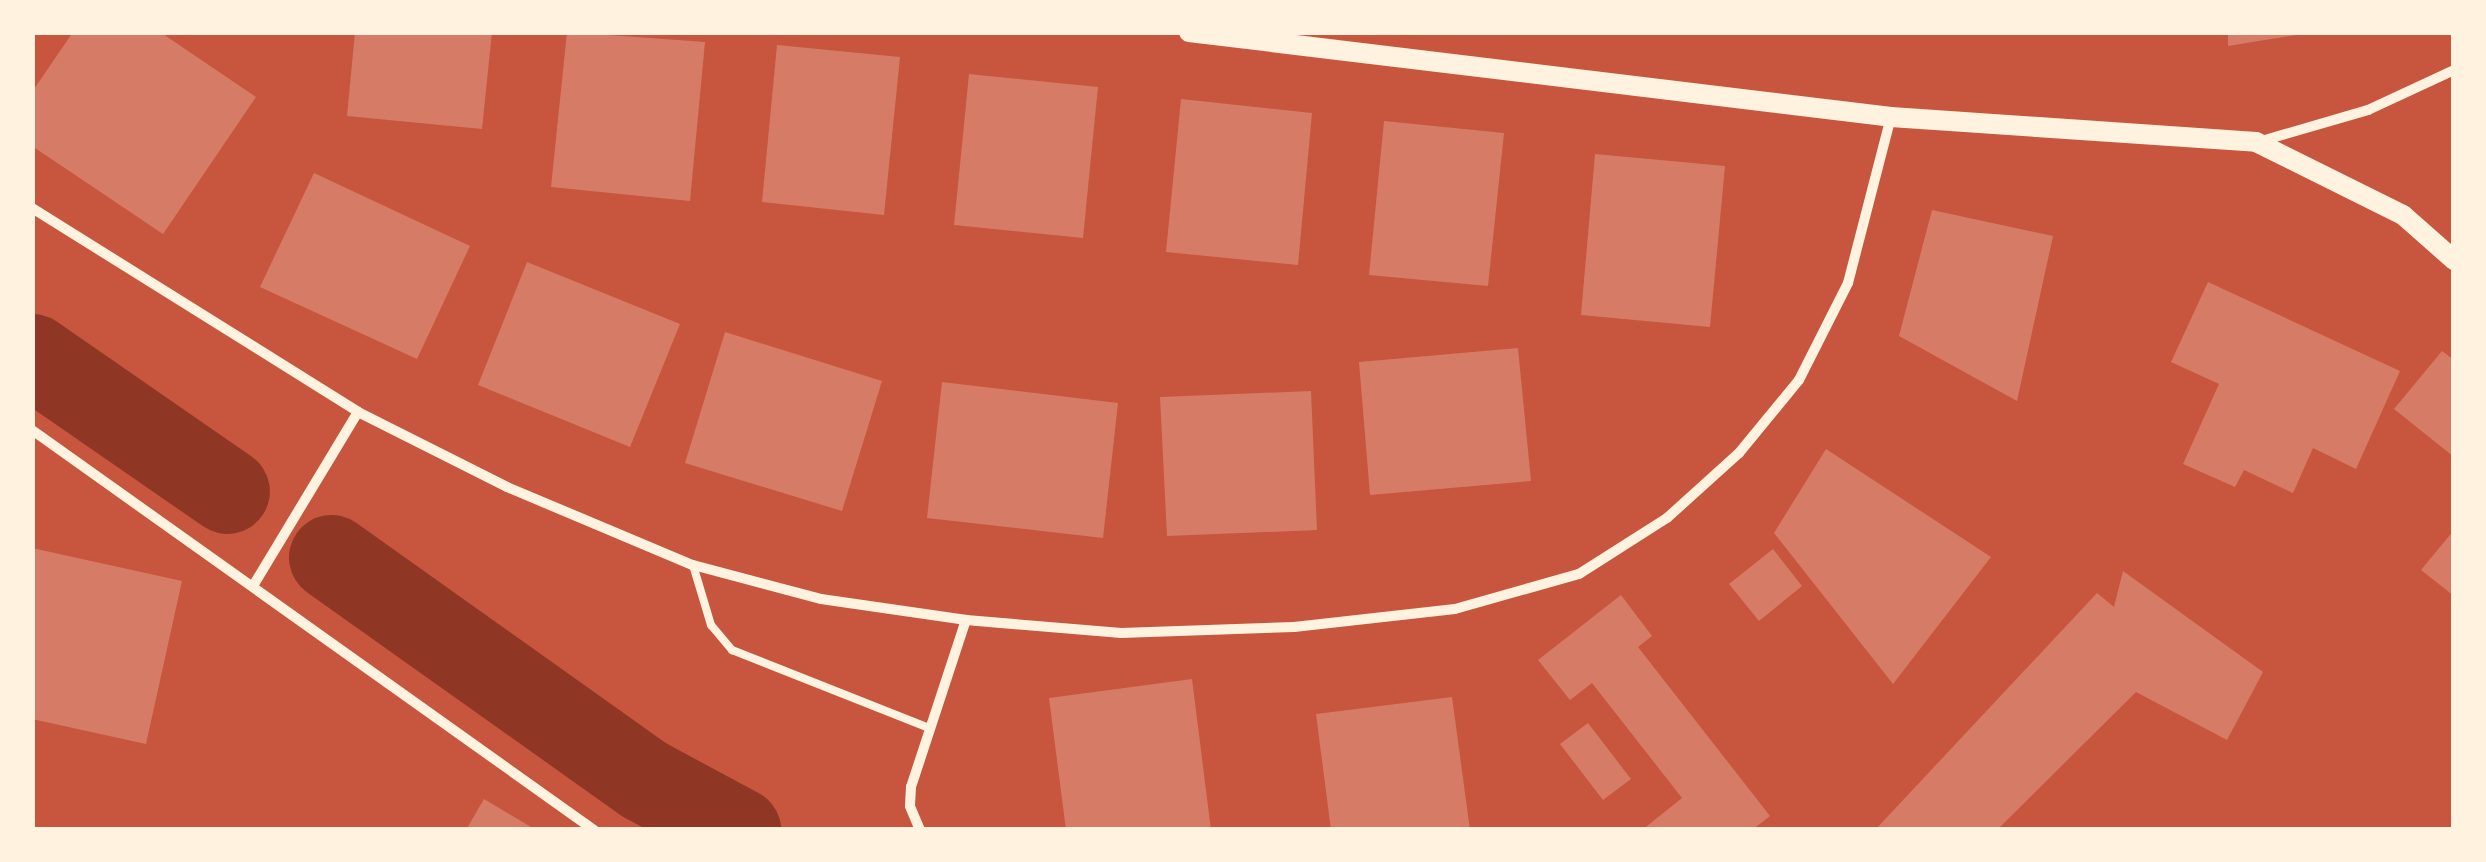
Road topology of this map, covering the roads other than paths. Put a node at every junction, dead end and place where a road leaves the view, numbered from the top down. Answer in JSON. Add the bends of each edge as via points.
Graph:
{"nodes":[{"id":1,"x":1188,"y":32,"type":"edge"},
{"id":2,"x":1235,"y":35,"type":"edge"},
{"id":3,"x":2454,"y":70,"type":"edge"},
{"id":4,"x":1891,"y":117,"type":"junction"},
{"id":5,"x":2256,"y":142,"type":"junction"},
{"id":6,"x":32,"y":208,"type":"edge"},
{"id":7,"x":2454,"y":260,"type":"edge"},
{"id":8,"x":358,"y":412,"type":"junction"},
{"id":9,"x":32,"y":430,"type":"edge"},
{"id":10,"x":693,"y":566,"type":"junction"},
{"id":11,"x":253,"y":586,"type":"junction"},
{"id":12,"x":966,"y":620,"type":"junction"},
{"id":13,"x":929,"y":728,"type":"junction"},
{"id":14,"x":594,"y":830,"type":"edge"},
{"id":15,"x":920,"y":830,"type":"edge"}],
"edges":[{"from":1,"to":2,"type":"main road"},
{"from":2,"to":4,"type":"main road"},
{"from":3,"to":5,"type":"street","via":[[2368,110]]},
{"from":4,"to":5,"type":"main road"},
{"from":4,"to":12,"type":"street","via":[[1848,283],[1799,380],[1738,454],[1667,518],[1580,574],[1455,609],[1294,627],[1120,632]]},
{"from":5,"to":7,"type":"main road","via":[[2403,215]]},
{"from":6,"to":8,"type":"street"},
{"from":8,"to":10,"type":"street","via":[[507,488]]},
{"from":8,"to":11,"type":"street"},
{"from":9,"to":11,"type":"street"},
{"from":10,"to":12,"type":"street","via":[[821,599]]},
{"from":10,"to":13,"type":"lane","via":[[711,625],[732,650]]},
{"from":11,"to":14,"type":"street"},
{"from":12,"to":13,"type":"street"},
{"from":13,"to":15,"type":"street","via":[[911,787]]}]}
